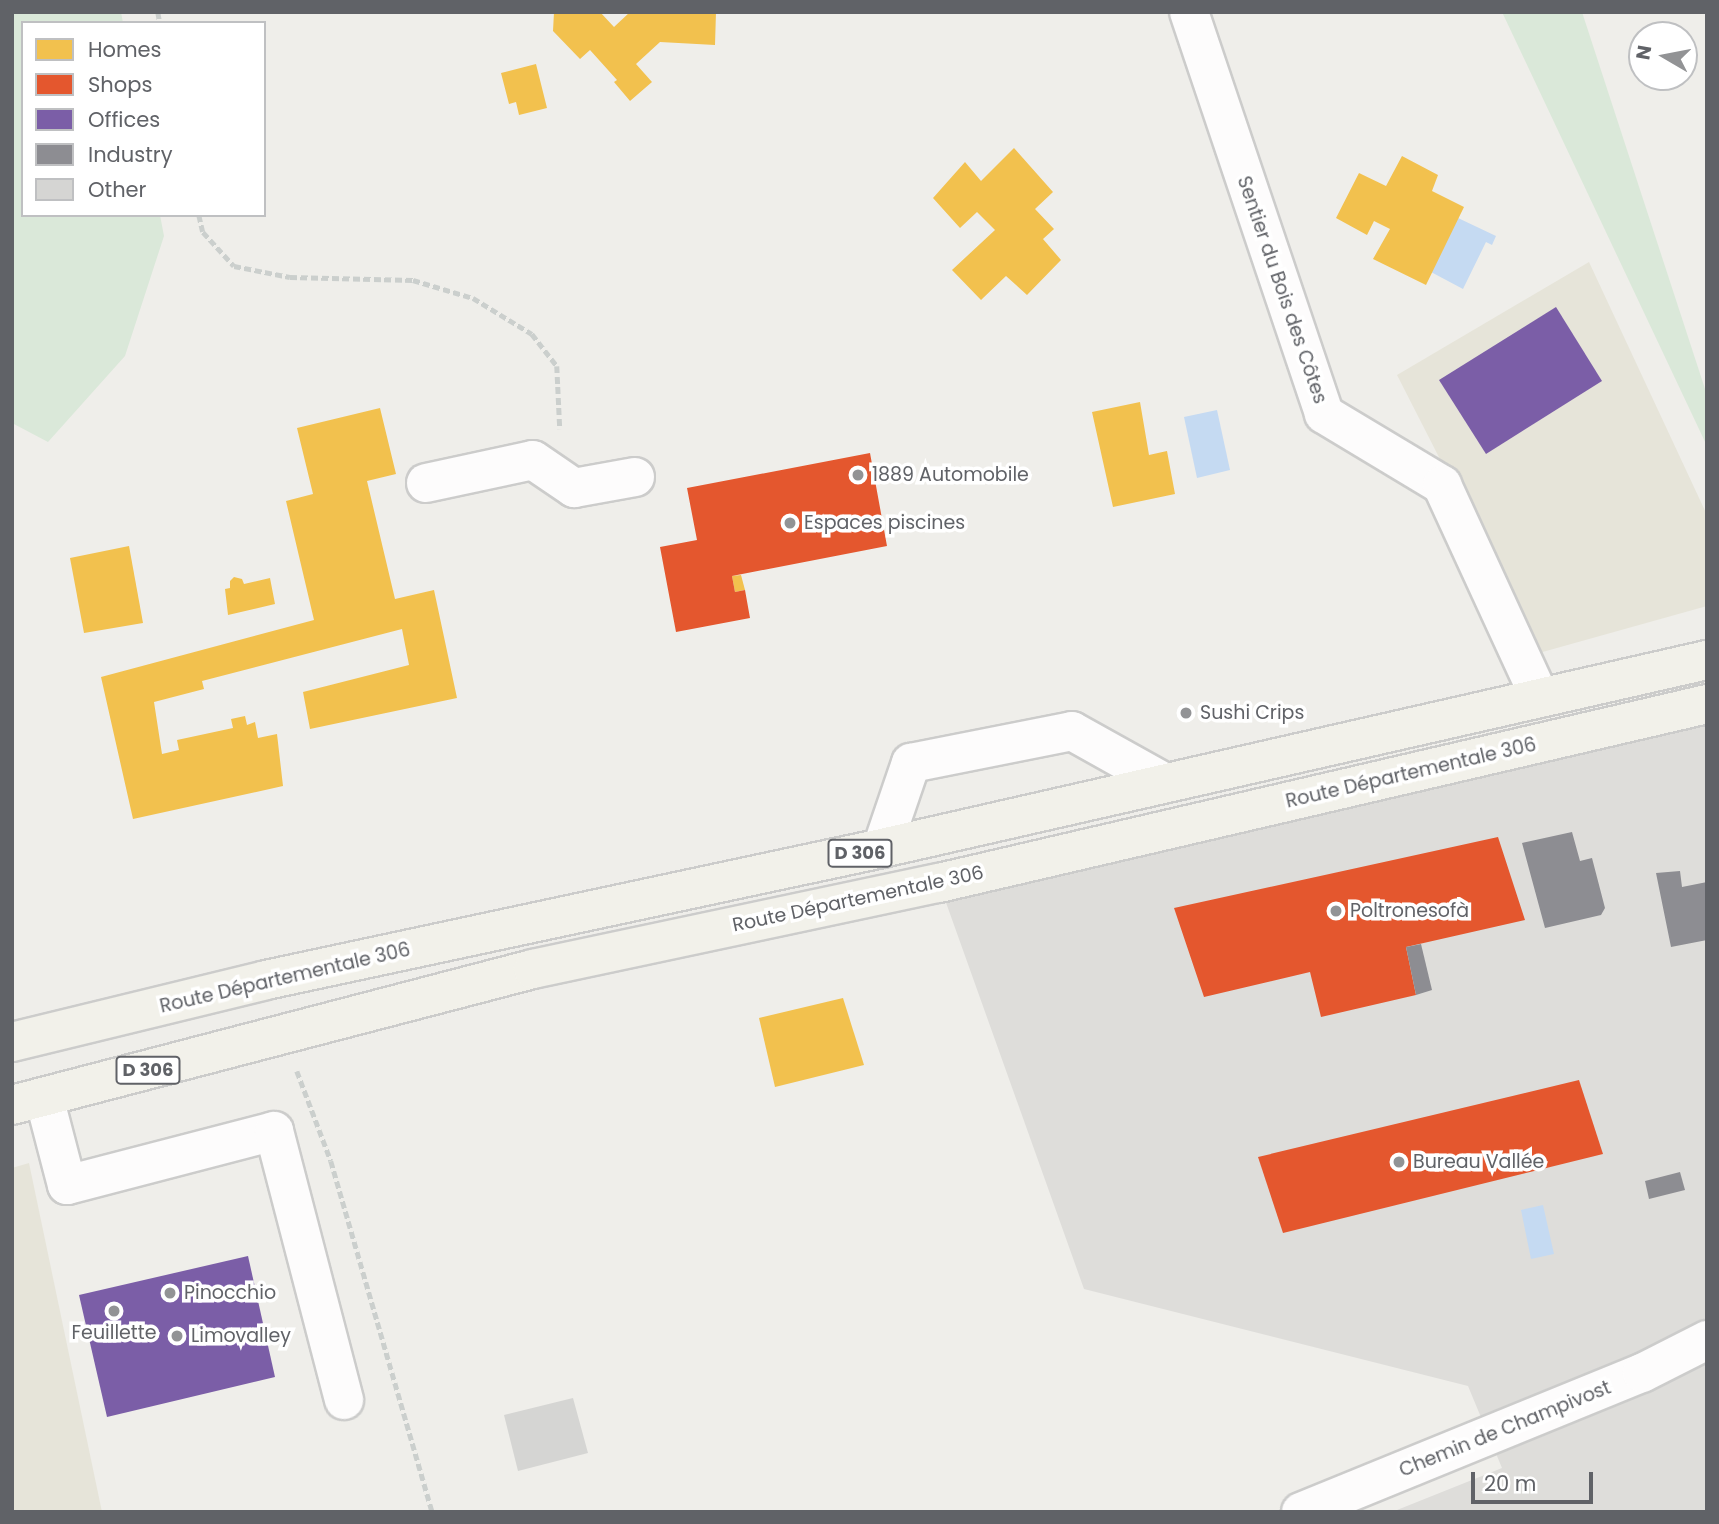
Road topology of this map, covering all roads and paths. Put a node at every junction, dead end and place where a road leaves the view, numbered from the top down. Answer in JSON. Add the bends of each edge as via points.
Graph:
{"nodes":[{"id":1,"x":1189,"y":12,"type":"edge"},
{"id":2,"x":199,"y":217,"type":"edge"},
{"id":3,"x":549,"y":471,"type":"junction"},
{"id":4,"x":635,"y":477,"type":"dead end"},
{"id":5,"x":426,"y":483,"type":"dead end"},
{"id":6,"x":1707,"y":660,"type":"edge"},
{"id":7,"x":1540,"y":698,"type":"junction"},
{"id":8,"x":1707,"y":704,"type":"edge"},
{"id":9,"x":1165,"y":783,"type":"junction"},
{"id":10,"x":882,"y":848,"type":"junction"},
{"id":11,"x":283,"y":1034,"type":"junction"},
{"id":12,"x":12,"y":1042,"type":"edge"},
{"id":13,"x":28,"y":1101,"type":"edge"},
{"id":14,"x":1707,"y":1340,"type":"edge"},
{"id":15,"x":344,"y":1400,"type":"dead end"},
{"id":16,"x":432,"y":1512,"type":"edge"},
{"id":17,"x":1301,"y":1512,"type":"edge"}],
"edges":[{"from":1,"to":7,"type":"street","name":"Sentier du Bois des Côtes","via":[[1324,414],[1442,485]]},
{"from":2,"to":3,"type":"path","via":[[202,232],[234,266],[290,277],[413,280],[473,298],[532,334],[557,366],[561,425]]},
{"from":3,"to":4,"type":"street","via":[[574,488]]},
{"from":3,"to":5,"type":"street","via":[[533,460]]},
{"from":6,"to":7,"type":"main road","name":"Route Départementale 306","number":"D 306"},
{"from":7,"to":9,"type":"main road","name":"Route Départementale 306","number":"D 306"},
{"from":8,"to":11,"type":"main road","name":"Route Départementale 306","number":"D 306","via":[[939,883],[533,969]]},
{"from":9,"to":10,"type":"main road","name":"Route Départementale 306","number":"D 306"},
{"from":9,"to":10,"type":"street","via":[[1072,731],[911,763]]},
{"from":10,"to":12,"type":"main road","name":"Route Départementale 306","number":"D 306","via":[[266,980]]},
{"from":11,"to":13,"type":"main road","name":"Route Départementale 306","number":"D 306"},
{"from":11,"to":16,"type":"path","via":[[331,1161]]},
{"from":13,"to":15,"type":"street","via":[[67,1185],[274,1131]]},
{"from":14,"to":17,"type":"street","name":"Chemin de Champivost","via":[[1642,1373]]}]}
